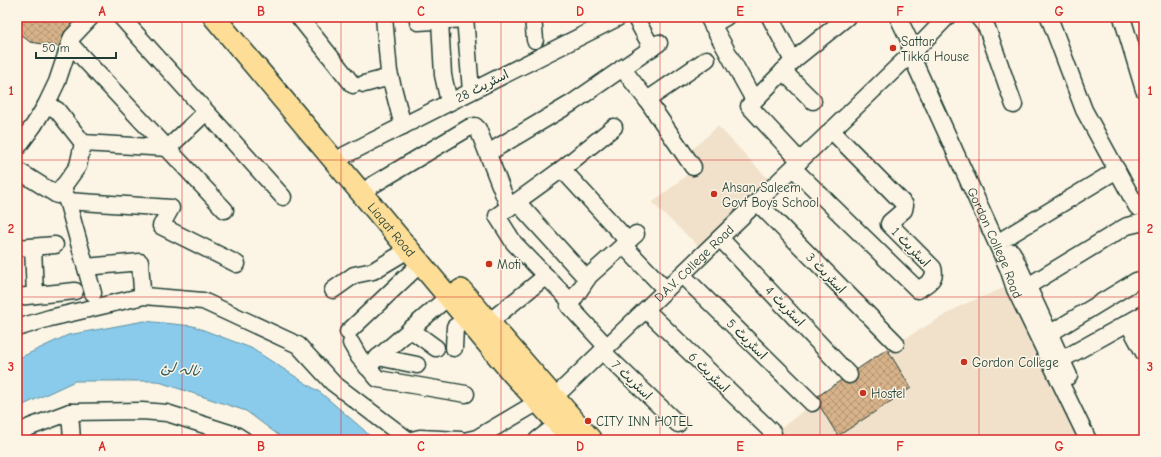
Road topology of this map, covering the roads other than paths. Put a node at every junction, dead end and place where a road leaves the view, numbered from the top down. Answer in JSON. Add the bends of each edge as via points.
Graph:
{"nodes":[{"id":1,"x":91,"y":17,"type":"edge"},
{"id":2,"x":120,"y":17,"type":"edge"},
{"id":3,"x":214,"y":17,"type":"edge"},
{"id":4,"x":232,"y":17,"type":"edge"},
{"id":5,"x":299,"y":17,"type":"edge"},
{"id":6,"x":384,"y":17,"type":"edge"},
{"id":7,"x":418,"y":17,"type":"edge"},
{"id":8,"x":533,"y":17,"type":"edge"},
{"id":9,"x":619,"y":17,"type":"edge"},
{"id":10,"x":635,"y":17,"type":"edge"},
{"id":11,"x":770,"y":17,"type":"edge"},
{"id":12,"x":898,"y":17,"type":"edge"},
{"id":13,"x":930,"y":17,"type":"edge"},
{"id":14,"x":947,"y":17,"type":"edge"},
{"id":15,"x":978,"y":17,"type":"edge"},
{"id":16,"x":1049,"y":17,"type":"edge"},
{"id":17,"x":1122,"y":17,"type":"edge"},
{"id":18,"x":466,"y":18,"type":"edge"},
{"id":19,"x":715,"y":20,"type":"edge"},
{"id":20,"x":839,"y":20,"type":"edge"},
{"id":21,"x":440,"y":21,"type":"junction"},
{"id":22,"x":601,"y":21,"type":"edge"},
{"id":23,"x":931,"y":34,"type":"junction"},
{"id":24,"x":535,"y":40,"type":"dead end"},
{"id":25,"x":70,"y":44,"type":"junction"},
{"id":26,"x":913,"y":47,"type":"junction"},
{"id":27,"x":707,"y":60,"type":"dead end"},
{"id":28,"x":788,"y":66,"type":"junction"},
{"id":29,"x":622,"y":68,"type":"junction"},
{"id":30,"x":390,"y":77,"type":"junction"},
{"id":31,"x":1142,"y":80,"type":"edge"},
{"id":32,"x":471,"y":91,"type":"junction"},
{"id":33,"x":646,"y":100,"type":"junction"},
{"id":34,"x":754,"y":100,"type":"junction"},
{"id":35,"x":813,"y":101,"type":"dead end"},
{"id":36,"x":449,"y":102,"type":"junction"},
{"id":37,"x":46,"y":105,"type":"junction"},
{"id":38,"x":1014,"y":105,"type":"dead end"},
{"id":39,"x":206,"y":112,"type":"junction"},
{"id":40,"x":403,"y":126,"type":"junction"},
{"id":41,"x":614,"y":127,"type":"dead end"},
{"id":42,"x":831,"y":130,"type":"junction"},
{"id":43,"x":83,"y":143,"type":"junction"},
{"id":44,"x":17,"y":148,"type":"edge"},
{"id":45,"x":168,"y":148,"type":"junction"},
{"id":46,"x":488,"y":153,"type":"junction"},
{"id":47,"x":345,"y":155,"type":"junction"},
{"id":48,"x":796,"y":164,"type":"junction"},
{"id":49,"x":693,"y":167,"type":"dead end"},
{"id":50,"x":562,"y":169,"type":"junction"},
{"id":51,"x":17,"y":170,"type":"edge"},
{"id":52,"x":1117,"y":170,"type":"junction"},
{"id":53,"x":371,"y":186,"type":"junction"},
{"id":54,"x":65,"y":194,"type":"junction"},
{"id":55,"x":283,"y":197,"type":"dead end"},
{"id":56,"x":757,"y":202,"type":"junction"},
{"id":57,"x":513,"y":205,"type":"junction"},
{"id":58,"x":225,"y":210,"type":"dead end"},
{"id":59,"x":1141,"y":214,"type":"edge"},
{"id":60,"x":720,"y":238,"type":"junction"},
{"id":61,"x":1005,"y":238,"type":"junction"},
{"id":62,"x":629,"y":240,"type":"junction"},
{"id":63,"x":55,"y":245,"type":"dead end"},
{"id":64,"x":33,"y":247,"type":"junction"},
{"id":65,"x":17,"y":248,"type":"edge"},
{"id":66,"x":414,"y":257,"type":"junction"},
{"id":67,"x":237,"y":264,"type":"dead end"},
{"id":68,"x":86,"y":267,"type":"junction"},
{"id":69,"x":682,"y":275,"type":"junction"},
{"id":70,"x":546,"y":276,"type":"junction"},
{"id":71,"x":587,"y":279,"type":"junction"},
{"id":72,"x":1144,"y":279,"type":"edge"},
{"id":73,"x":1028,"y":286,"type":"junction"},
{"id":74,"x":142,"y":290,"type":"dead end"},
{"id":75,"x":333,"y":290,"type":"dead end"},
{"id":76,"x":666,"y":290,"type":"junction"},
{"id":77,"x":75,"y":291,"type":"dead end"},
{"id":78,"x":93,"y":293,"type":"dead end"},
{"id":79,"x":35,"y":295,"type":"junction"},
{"id":80,"x":17,"y":297,"type":"edge"},
{"id":81,"x":448,"y":297,"type":"junction"},
{"id":82,"x":571,"y":302,"type":"junction"},
{"id":83,"x":646,"y":310,"type":"junction"},
{"id":84,"x":1144,"y":314,"type":"edge"},
{"id":85,"x":467,"y":320,"type":"junction"},
{"id":86,"x":488,"y":322,"type":"junction"},
{"id":87,"x":1128,"y":323,"type":"junction"},
{"id":88,"x":17,"y":328,"type":"edge"},
{"id":89,"x":410,"y":329,"type":"junction"},
{"id":90,"x":1049,"y":334,"type":"junction"},
{"id":91,"x":896,"y":344,"type":"dead end"},
{"id":92,"x":436,"y":348,"type":"dead end"},
{"id":93,"x":454,"y":348,"type":"dead end"},
{"id":94,"x":605,"y":349,"type":"junction"},
{"id":95,"x":1144,"y":353,"type":"edge"},
{"id":96,"x":1061,"y":360,"type":"junction"},
{"id":97,"x":372,"y":362,"type":"junction"},
{"id":98,"x":417,"y":365,"type":"dead end"},
{"id":99,"x":849,"y":375,"type":"dead end"},
{"id":100,"x":466,"y":394,"type":"dead end"},
{"id":101,"x":545,"y":400,"type":"junction"},
{"id":102,"x":812,"y":403,"type":"dead end"},
{"id":103,"x":70,"y":412,"type":"junction"},
{"id":104,"x":558,"y":424,"type":"junction"},
{"id":105,"x":678,"y":424,"type":"dead end"},
{"id":106,"x":17,"y":434,"type":"edge"},
{"id":107,"x":773,"y":434,"type":"dead end"},
{"id":108,"x":72,"y":440,"type":"edge"},
{"id":109,"x":244,"y":440,"type":"edge"},
{"id":110,"x":408,"y":440,"type":"edge"},
{"id":111,"x":412,"y":440,"type":"edge"},
{"id":112,"x":461,"y":440,"type":"edge"},
{"id":113,"x":468,"y":440,"type":"edge"},
{"id":114,"x":537,"y":440,"type":"edge"},
{"id":115,"x":573,"y":440,"type":"edge"},
{"id":116,"x":591,"y":440,"type":"edge"},
{"id":117,"x":1088,"y":440,"type":"edge"},
{"id":118,"x":1099,"y":440,"type":"edge"}],
"edges":[{"from":1,"to":25,"type":"street","via":[[72,37]]},
{"from":2,"to":39,"type":"street"},
{"from":3,"to":66,"type":"main road","name":"Liaqat Road"},
{"from":4,"to":47,"type":"main road","name":"Liaqat Road"},
{"from":5,"to":30,"type":"street","via":[[359,84]]},
{"from":6,"to":30,"type":"street"},
{"from":7,"to":21,"type":"street","via":[[418,22]]},
{"from":8,"to":24,"type":"street"},
{"from":9,"to":22,"type":"street","name":"اسٹریٹ 28"},
{"from":10,"to":29,"type":"street","via":[[655,46]]},
{"from":11,"to":28,"type":"street"},
{"from":12,"to":26,"type":"street"},
{"from":13,"to":23,"type":"street"},
{"from":14,"to":23,"type":"street","name":"D.A.V. College Road"},
{"from":15,"to":38,"type":"street","via":[[987,28]]},
{"from":16,"to":52,"type":"street","via":[[1084,110]]},
{"from":17,"to":31,"type":"street"},
{"from":18,"to":21,"type":"street"},
{"from":18,"to":32,"type":"street"},
{"from":19,"to":34,"type":"street"},
{"from":20,"to":28,"type":"street"},
{"from":21,"to":36,"type":"street","via":[[443,75]]},
{"from":22,"to":32,"type":"street","name":"اسٹریٹ 28"},
{"from":23,"to":26,"type":"street","name":"D.A.V. College Road"},
{"from":25,"to":37,"type":"street"},
{"from":25,"to":45,"type":"street"},
{"from":26,"to":42,"type":"street","name":"D.A.V. College Road"},
{"from":26,"to":61,"type":"street","name":"Gordon College Road"},
{"from":26,"to":117,"type":"street","name":"Gordon College Road","via":[[1032,325]]},
{"from":27,"to":33,"type":"street"},
{"from":28,"to":34,"type":"street"},
{"from":28,"to":35,"type":"street"},
{"from":29,"to":33,"type":"street"},
{"from":29,"to":46,"type":"street","via":[[572,103]]},
{"from":30,"to":40,"type":"street"},
{"from":32,"to":36,"type":"street","name":"اسٹریٹ 28"},
{"from":33,"to":49,"type":"street"},
{"from":34,"to":48,"type":"street","via":[[750,108]]},
{"from":36,"to":40,"type":"street","name":"اسٹریٹ 28"},
{"from":37,"to":43,"type":"street","via":[[57,110]]},
{"from":37,"to":44,"type":"street"},
{"from":39,"to":45,"type":"street"},
{"from":39,"to":55,"type":"street"},
{"from":40,"to":47,"type":"street","name":"اسٹریٹ 28"},
{"from":41,"to":50,"type":"street"},
{"from":42,"to":48,"type":"street","name":"D.A.V. College Road"},
{"from":42,"to":48,"type":"street","name":"اسٹریٹ 1","via":[[905,205],[904,210],[889,224],[933,268],[933,278],[918,290]]},
{"from":43,"to":45,"type":"street"},
{"from":43,"to":54,"type":"street","via":[[78,166]]},
{"from":45,"to":58,"type":"street"},
{"from":46,"to":53,"type":"street","via":[[478,129],[475,126],[470,127]]},
{"from":46,"to":57,"type":"street"},
{"from":47,"to":53,"type":"main road","name":"Liaqat Road"},
{"from":48,"to":56,"type":"street","name":"D.A.V. College Road"},
{"from":50,"to":57,"type":"street"},
{"from":50,"to":62,"type":"street"},
{"from":51,"to":54,"type":"street","via":[[56,195]]},
{"from":52,"to":59,"type":"street"},
{"from":52,"to":61,"type":"street"},
{"from":53,"to":86,"type":"main road","name":"Liaqat Road"},
{"from":54,"to":67,"type":"street","via":[[171,208],[161,226]]},
{"from":54,"to":68,"type":"street"},
{"from":56,"to":60,"type":"street","name":"D.A.V. College Road"},
{"from":56,"to":91,"type":"street","name":"اسٹریٹ 3"},
{"from":57,"to":70,"type":"street","via":[[497,216],[514,243]]},
{"from":57,"to":71,"type":"street"},
{"from":59,"to":73,"type":"street","via":[[1127,226]]},
{"from":60,"to":69,"type":"street","name":"D.A.V. College Road"},
{"from":60,"to":99,"type":"street","name":"اسٹریٹ 4"},
{"from":61,"to":73,"type":"street","name":"Gordon College Road"},
{"from":62,"to":71,"type":"street"},
{"from":62,"to":76,"type":"street"},
{"from":63,"to":64,"type":"street"},
{"from":64,"to":65,"type":"street"},
{"from":64,"to":79,"type":"street"},
{"from":66,"to":75,"type":"street","via":[[354,275]]},
{"from":66,"to":81,"type":"main road","name":"Liaqat Road"},
{"from":66,"to":97,"type":"street","via":[[350,338],[358,357]]},
{"from":68,"to":74,"type":"street","via":[[140,262]]},
{"from":68,"to":78,"type":"street"},
{"from":69,"to":76,"type":"street","name":"D.A.V. College Road"},
{"from":69,"to":102,"type":"street","name":"اسٹریٹ 5"},
{"from":70,"to":82,"type":"street"},
{"from":70,"to":86,"type":"street"},
{"from":71,"to":82,"type":"street"},
{"from":72,"to":90,"type":"street","via":[[1136,281]]},
{"from":73,"to":90,"type":"street","name":"Gordon College Road"},
{"from":76,"to":83,"type":"street","name":"D.A.V. College Road"},
{"from":77,"to":79,"type":"street"},
{"from":79,"to":80,"type":"street"},
{"from":81,"to":85,"type":"main road","name":"Liaqat Road"},
{"from":81,"to":89,"type":"street"},
{"from":82,"to":94,"type":"street","name":"اسٹریٹ 7","via":[[569,306]]},
{"from":83,"to":94,"type":"street","name":"D.A.V. College Road"},
{"from":83,"to":107,"type":"street","name":"اسٹریٹ 6"},
{"from":84,"to":87,"type":"street"},
{"from":85,"to":93,"type":"street","via":[[455,327]]},
{"from":85,"to":101,"type":"main road","name":"Liaqat Road"},
{"from":86,"to":101,"type":"main road","name":"Liaqat Road"},
{"from":87,"to":95,"type":"street"},
{"from":87,"to":96,"type":"street"},
{"from":88,"to":110,"type":"street","via":[[144,296],[203,301],[298,345],[334,383]]},
{"from":89,"to":92,"type":"street"},
{"from":89,"to":97,"type":"street"},
{"from":90,"to":96,"type":"street","name":"Gordon College Road"},
{"from":94,"to":101,"type":"street","name":"D.A.V. College Road","via":[[564,388]]},
{"from":94,"to":105,"type":"street","name":"اسٹریٹ 7"},
{"from":96,"to":118,"type":"street","name":"Gordon College Road"},
{"from":97,"to":98,"type":"street"},
{"from":97,"to":100,"type":"street","via":[[378,379]]},
{"from":101,"to":104,"type":"main road","name":"Liaqat Road"},
{"from":101,"to":113,"type":"street","name":"D.A.V. College Road","via":[[477,438]]},
{"from":101,"to":116,"type":"main road","name":"Liaqat Road"},
{"from":103,"to":106,"type":"street","via":[[30,426]]},
{"from":103,"to":108,"type":"street"},
{"from":103,"to":109,"type":"street","via":[[167,413],[236,435]]},
{"from":104,"to":114,"type":"street"},
{"from":104,"to":115,"type":"main road","name":"Liaqat Road"},
{"from":111,"to":112,"type":"street"}]}
